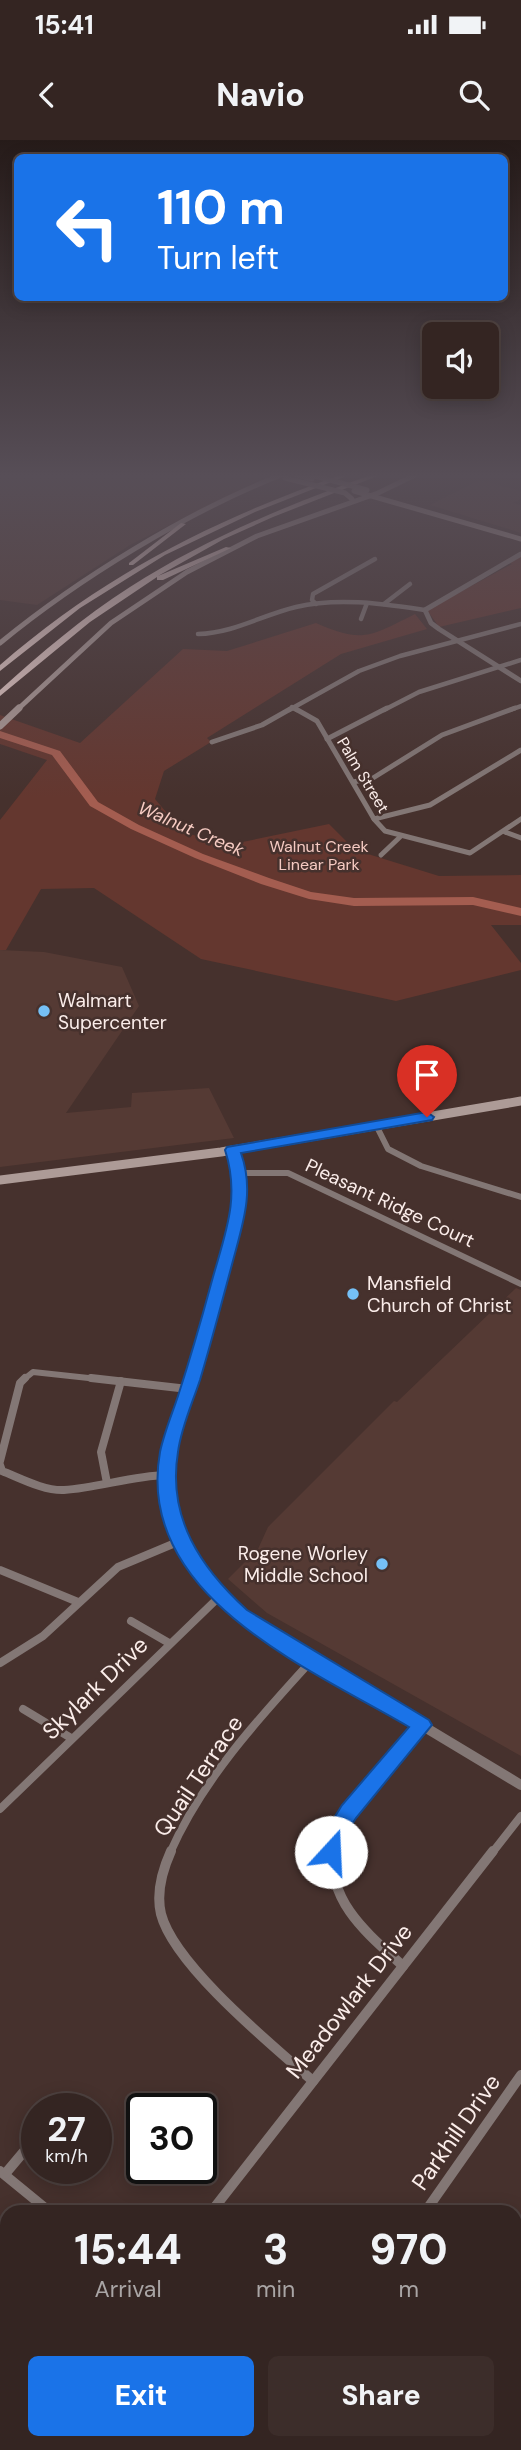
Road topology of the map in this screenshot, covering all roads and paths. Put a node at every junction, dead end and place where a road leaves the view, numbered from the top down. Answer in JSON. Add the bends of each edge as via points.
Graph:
{"nodes":[{"id":1,"x":82,"y":583,"type":"edge"},
{"id":2,"x":107,"y":583,"type":"edge"},
{"id":3,"x":115,"y":583,"type":"edge"},
{"id":4,"x":138,"y":583,"type":"edge"},
{"id":5,"x":152,"y":583,"type":"edge"},
{"id":6,"x":174,"y":583,"type":"edge"},
{"id":7,"x":333,"y":583,"type":"edge"},
{"id":8,"x":472,"y":583,"type":"edge"},
{"id":9,"x":410,"y":584,"type":"dead end"},
{"id":10,"x":367,"y":603,"type":"junction"},
{"id":11,"x":79,"y":604,"type":"junction"},
{"id":12,"x":316,"y":604,"type":"junction"},
{"id":13,"x":384,"y":604,"type":"junction"},
{"id":14,"x":425,"y":610,"type":"junction"},
{"id":15,"x":361,"y":619,"type":"dead end"},
{"id":16,"x":81,"y":622,"type":"junction"},
{"id":17,"x":521,"y":624,"type":"edge"},
{"id":18,"x":198,"y":634,"type":"dead end"},
{"id":19,"x":456,"y":642,"type":"junction"},
{"id":20,"x":0,"y":643,"type":"edge"},
{"id":21,"x":521,"y":660,"type":"edge"},
{"id":22,"x":497,"y":667,"type":"junction"},
{"id":23,"x":0,"y":669,"type":"edge"},
{"id":24,"x":521,"y":681,"type":"edge"},
{"id":25,"x":0,"y":694,"type":"edge"},
{"id":26,"x":521,"y":706,"type":"edge"},
{"id":27,"x":292,"y":708,"type":"junction"},
{"id":28,"x":0,"y":726,"type":"edge"},
{"id":29,"x":327,"y":739,"type":"junction"},
{"id":30,"x":212,"y":742,"type":"dead end"},
{"id":31,"x":521,"y":750,"type":"edge"},
{"id":32,"x":353,"y":782,"type":"junction"},
{"id":33,"x":374,"y":819,"type":"junction"},
{"id":34,"x":521,"y":819,"type":"edge"},
{"id":35,"x":505,"y":832,"type":"junction"},
{"id":36,"x":400,"y":837,"type":"junction"},
{"id":37,"x":521,"y":838,"type":"edge"},
{"id":38,"x":381,"y":855,"type":"dead end"},
{"id":39,"x":517,"y":1101,"type":"edge"},
{"id":40,"x":521,"y":1110,"type":"edge"},
{"id":41,"x":376,"y":1125,"type":"junction"},
{"id":42,"x":233,"y":1150,"type":"junction"},
{"id":43,"x":240,"y":1173,"type":"junction"},
{"id":44,"x":0,"y":1180,"type":"edge"},
{"id":45,"x":521,"y":1197,"type":"edge"},
{"id":46,"x":521,"y":1284,"type":"edge"},
{"id":47,"x":121,"y":1381,"type":"junction"},
{"id":48,"x":188,"y":1389,"type":"junction"},
{"id":49,"x":0,"y":1463,"type":"edge"},
{"id":50,"x":166,"y":1475,"type":"junction"},
{"id":51,"x":107,"y":1483,"type":"junction"},
{"id":52,"x":180,"y":1541,"type":"junction"},
{"id":53,"x":0,"y":1570,"type":"edge"},
{"id":54,"x":220,"y":1596,"type":"junction"},
{"id":55,"x":78,"y":1602,"type":"junction"},
{"id":56,"x":131,"y":1621,"type":"dead end"},
{"id":57,"x":169,"y":1643,"type":"junction"},
{"id":58,"x":312,"y":1660,"type":"junction"},
{"id":59,"x":0,"y":1663,"type":"edge"},
{"id":60,"x":23,"y":1709,"type":"dead end"},
{"id":61,"x":422,"y":1725,"type":"junction"},
{"id":62,"x":71,"y":1738,"type":"junction"},
{"id":63,"x":521,"y":1785,"type":"edge"},
{"id":64,"x":0,"y":1809,"type":"edge"},
{"id":65,"x":521,"y":1816,"type":"edge"},
{"id":66,"x":403,"y":1966,"type":"junction"},
{"id":67,"x":521,"y":2075,"type":"edge"},
{"id":68,"x":313,"y":2081,"type":"junction"},
{"id":69,"x":21,"y":2152,"type":"edge"},
{"id":70,"x":2,"y":2172,"type":"edge"},
{"id":71,"x":42,"y":2205,"type":"edge"},
{"id":72,"x":216,"y":2205,"type":"edge"},
{"id":73,"x":430,"y":2205,"type":"edge"}],
"edges":[{"from":1,"to":20,"type":"main road"},
{"from":2,"to":11,"type":"highway"},
{"from":3,"to":11,"type":"highway"},
{"from":4,"to":16,"type":"highway"},
{"from":5,"to":16,"type":"highway"},
{"from":6,"to":28,"type":"main road","via":[[111,623]]},
{"from":7,"to":12,"type":"street","via":[[313,594]]},
{"from":8,"to":14,"type":"street"},
{"from":9,"to":13,"type":"street"},
{"from":10,"to":12,"type":"street"},
{"from":10,"to":13,"type":"street"},
{"from":10,"to":15,"type":"street"},
{"from":11,"to":23,"type":"highway"},
{"from":12,"to":18,"type":"street","via":[[273,614],[237,631]]},
{"from":13,"to":14,"type":"street"},
{"from":14,"to":19,"type":"street","via":[[431,623]]},
{"from":16,"to":25,"type":"highway"},
{"from":17,"to":19,"type":"street"},
{"from":19,"to":22,"type":"street"},
{"from":19,"to":27,"type":"street","via":[[359,671]]},
{"from":21,"to":22,"type":"street"},
{"from":22,"to":24,"type":"street"},
{"from":22,"to":29,"type":"street","via":[[419,692]]},
{"from":26,"to":32,"type":"street","via":[[442,735],[373,778]]},
{"from":27,"to":29,"type":"street","name":"Palm Street","via":[[314,718]]},
{"from":27,"to":30,"type":"street"},
{"from":29,"to":32,"type":"street","name":"Palm Street"},
{"from":31,"to":33,"type":"street","via":[[441,800]]},
{"from":32,"to":33,"type":"street","name":"Palm Street"},
{"from":33,"to":36,"type":"street","name":"Palm Street","via":[[384,831]]},
{"from":34,"to":35,"type":"street"},
{"from":35,"to":36,"type":"street","name":"Palm Street","via":[[477,851],[461,853]]},
{"from":35,"to":37,"type":"street"},
{"from":36,"to":38,"type":"street"},
{"from":39,"to":40,"type":"street"},
{"from":39,"to":41,"type":"main road"},
{"from":41,"to":42,"type":"main road"},
{"from":41,"to":45,"type":"street","via":[[388,1149],[421,1167]]},
{"from":42,"to":43,"type":"street"},
{"from":42,"to":44,"type":"main road"},
{"from":43,"to":46,"type":"street","name":"Pleasant Ridge Court","via":[[288,1173]]},
{"from":43,"to":48,"type":"street","via":[[241,1204]]},
{"from":47,"to":48,"type":"street"},
{"from":47,"to":49,"type":"street","via":[[41,1371],[25,1376]]},
{"from":47,"to":51,"type":"street","via":[[101,1452]]},
{"from":48,"to":50,"type":"street"},
{"from":49,"to":51,"type":"street","via":[[2,1471],[51,1489]]},
{"from":50,"to":51,"type":"street"},
{"from":50,"to":52,"type":"street","via":[[167,1499]]},
{"from":52,"to":54,"type":"street","via":[[196,1569]]},
{"from":52,"to":55,"type":"street","via":[[118,1567]]},
{"from":53,"to":55,"type":"street"},
{"from":54,"to":57,"type":"street","name":"Skylark Drive"},
{"from":54,"to":58,"type":"street","via":[[240,1616]]},
{"from":55,"to":59,"type":"street","via":[[43,1636]]},
{"from":56,"to":57,"type":"street"},
{"from":57,"to":62,"type":"street","name":"Skylark Drive"},
{"from":58,"to":61,"type":"street"},
{"from":58,"to":68,"type":"street","name":"Quail Terrace","via":[[247,1732],[200,1799],[171,1849],[158,1895],[179,1952]]},
{"from":60,"to":62,"type":"street"},
{"from":61,"to":63,"type":"street"},
{"from":61,"to":66,"type":"street","via":[[349,1812],[331,1852],[331,1871],[344,1905],[369,1940]]},
{"from":62,"to":64,"type":"street","name":"Skylark Drive"},
{"from":65,"to":66,"type":"street","name":"Meadowlark Drive"},
{"from":66,"to":68,"type":"street","name":"Meadowlark Drive"},
{"from":67,"to":73,"type":"street","name":"Parkhill Drive"},
{"from":68,"to":72,"type":"street","name":"Meadowlark Drive"},
{"from":69,"to":70,"type":"street"},
{"from":70,"to":71,"type":"street"}]}
